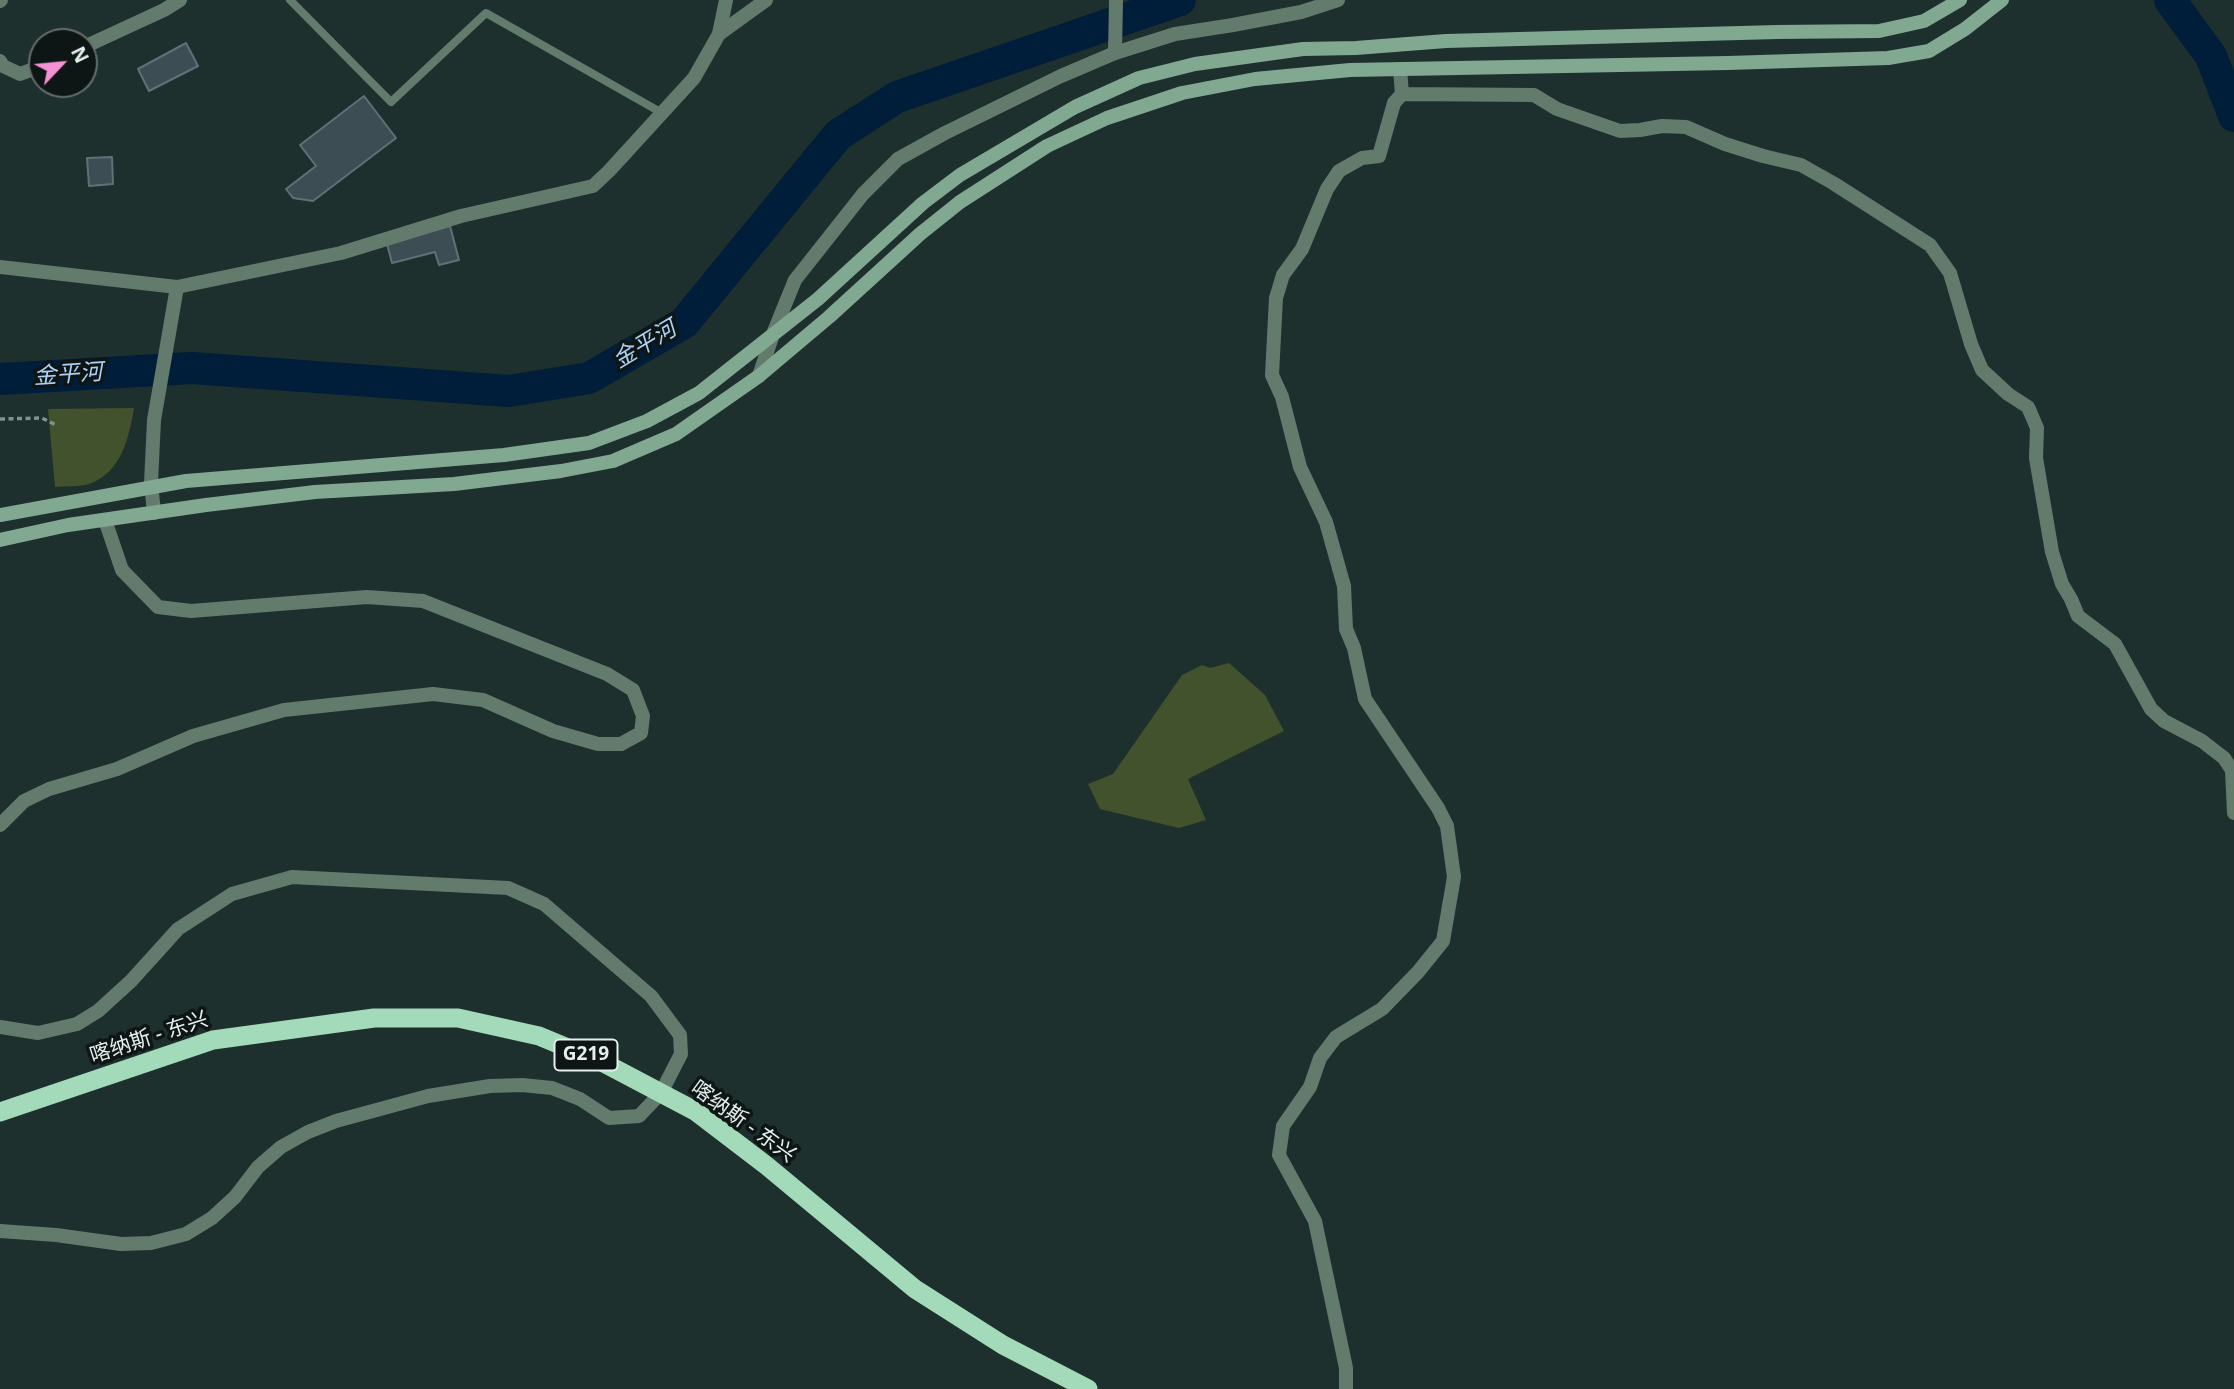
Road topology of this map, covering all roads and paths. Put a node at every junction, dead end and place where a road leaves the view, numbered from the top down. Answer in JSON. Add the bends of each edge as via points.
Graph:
{"nodes":[{"id":1,"x":180,"y":0,"type":"edge"},
{"id":2,"x":290,"y":0,"type":"edge"},
{"id":3,"x":726,"y":0,"type":"edge"},
{"id":4,"x":766,"y":0,"type":"edge"},
{"id":5,"x":1115,"y":0,"type":"edge"},
{"id":6,"x":1338,"y":0,"type":"edge"},
{"id":7,"x":1960,"y":0,"type":"edge"},
{"id":8,"x":2002,"y":0,"type":"edge"},
{"id":9,"x":719,"y":34,"type":"junction"},
{"id":10,"x":98,"y":41,"type":"edge"},
{"id":11,"x":1115,"y":53,"type":"junction"},
{"id":12,"x":0,"y":61,"type":"edge"},
{"id":13,"x":1400,"y":69,"type":"junction"},
{"id":14,"x":28,"y":71,"type":"edge"},
{"id":15,"x":1402,"y":94,"type":"junction"},
{"id":16,"x":662,"y":113,"type":"junction"},
{"id":17,"x":0,"y":267,"type":"edge"},
{"id":18,"x":177,"y":287,"type":"junction"},
{"id":19,"x":774,"y":334,"type":"junction"},
{"id":20,"x":760,"y":376,"type":"junction"},
{"id":21,"x":0,"y":419,"type":"edge"},
{"id":22,"x":56,"y":425,"type":"dead end"},
{"id":23,"x":154,"y":513,"type":"junction"},
{"id":24,"x":0,"y":515,"type":"edge"},
{"id":25,"x":105,"y":520,"type":"junction"},
{"id":26,"x":0,"y":540,"type":"edge"},
{"id":27,"x":2234,"y":813,"type":"edge"},
{"id":28,"x":0,"y":825,"type":"edge"},
{"id":29,"x":0,"y":1027,"type":"edge"},
{"id":30,"x":661,"y":1093,"type":"junction"},
{"id":31,"x":0,"y":1112,"type":"edge"},
{"id":32,"x":0,"y":1231,"type":"edge"},
{"id":33,"x":1088,"y":1389,"type":"edge"},
{"id":34,"x":1346,"y":1389,"type":"edge"}],
"edges":[{"from":1,"to":10,"type":"street"},
{"from":2,"to":16,"type":"lane","via":[[391,102],[486,13]]},
{"from":3,"to":9,"type":"street"},
{"from":4,"to":9,"type":"street"},
{"from":5,"to":11,"type":"street"},
{"from":6,"to":11,"type":"street","via":[[1301,12],[1175,34]]},
{"from":7,"to":19,"type":"main road","via":[[1923,22],[1879,31],[1474,40],[1303,49],[1195,64],[1139,78],[1075,107],[960,175]]},
{"from":8,"to":13,"type":"main road","via":[[1929,51],[1888,58]]},
{"from":9,"to":16,"type":"street","via":[[694,78]]},
{"from":11,"to":19,"type":"street","via":[[898,159],[863,194],[795,280]]},
{"from":12,"to":14,"type":"street","via":[[20,74]]},
{"from":13,"to":15,"type":"street"},
{"from":13,"to":20,"type":"main road","via":[[1255,79],[1182,93],[1107,118],[1047,146],[960,202],[920,234]]},
{"from":15,"to":27,"type":"street","via":[[1534,95],[1557,109],[1620,131],[1686,127],[1738,148],[1801,165],[1930,245],[1950,273],[1982,370],[2028,407],[2037,428],[2036,458],[2052,552],[2078,616],[2115,644],[2151,709],[2164,722],[2224,758],[2232,770]]},
{"from":15,"to":34,"type":"street","via":[[1394,103],[1379,156],[1362,158],[1339,171],[1302,249],[1283,275],[1276,298],[1272,375],[1300,467],[1326,522],[1345,586],[1346,629],[1365,699],[1447,826],[1454,877],[1443,941],[1382,1009],[1336,1037],[1283,1126],[1279,1154],[1315,1221],[1346,1368]]},
{"from":16,"to":18,"type":"street","via":[[593,186],[461,216],[341,253]]},
{"from":17,"to":18,"type":"street"},
{"from":18,"to":23,"type":"street","via":[[154,420]]},
{"from":19,"to":20,"type":"street"},
{"from":19,"to":24,"type":"main road","via":[[699,393],[647,421],[589,443],[504,455],[186,481]]},
{"from":20,"to":23,"type":"main road","via":[[676,434],[613,461],[454,484],[315,492]]},
{"from":21,"to":22,"type":"path","via":[[43,418]]},
{"from":23,"to":25,"type":"main road"},
{"from":25,"to":26,"type":"main road"},
{"from":25,"to":28,"type":"street","via":[[122,570],[158,607],[191,611],[368,597],[423,601],[607,674],[633,690],[643,716],[641,733],[621,744],[598,744],[553,731],[483,700],[433,694],[284,710],[193,736],[117,769],[49,789],[24,801]]},
{"from":29,"to":30,"type":"street","via":[[38,1033],[77,1024],[98,1012],[178,929],[232,894],[292,877],[508,888],[544,904],[651,996],[680,1035],[681,1054]]},
{"from":30,"to":31,"type":"highway","name":"喀纳斯 - 东兴","number":"G219","via":[[538,1036],[458,1018],[374,1018],[213,1040]]},
{"from":30,"to":32,"type":"street","via":[[639,1116],[609,1118],[552,1088],[490,1086],[428,1096],[336,1121],[281,1147],[212,1218],[186,1234],[151,1243],[121,1244]]},
{"from":30,"to":33,"type":"highway","name":"喀纳斯 - 东兴","number":"G219","via":[[695,1111],[767,1166],[915,1289],[1003,1345]]}]}
